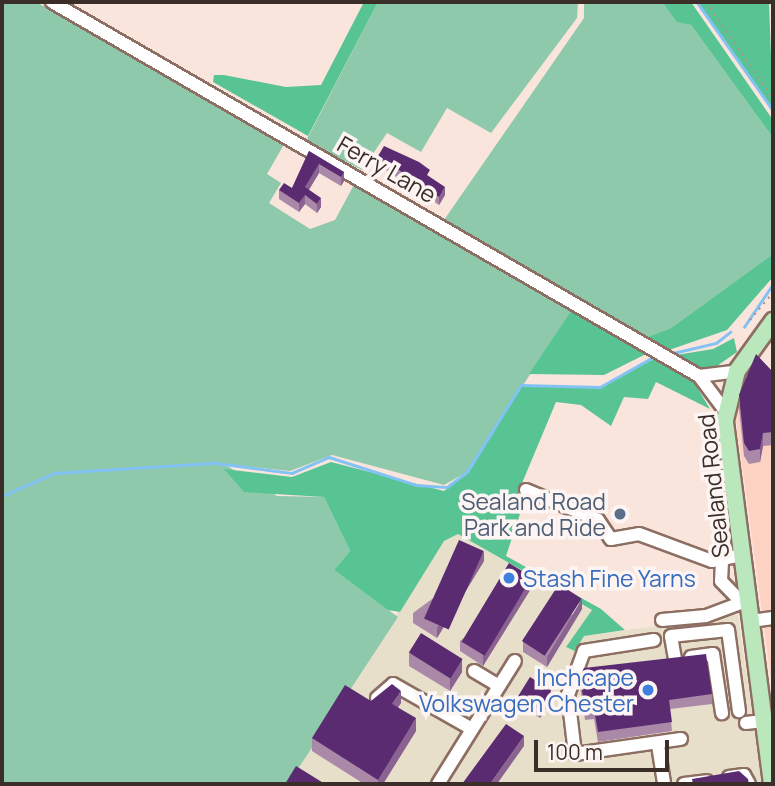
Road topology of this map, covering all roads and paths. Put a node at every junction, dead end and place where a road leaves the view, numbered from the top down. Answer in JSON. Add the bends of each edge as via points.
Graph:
{"nodes":[{"id":1,"x":52,"y":2,"type":"edge"},
{"id":2,"x":706,"y":2,"type":"edge"},
{"id":3,"x":773,"y":99,"type":"edge"},
{"id":4,"x":773,"y":293,"type":"edge"},
{"id":5,"x":750,"y":320,"type":"dead end"},
{"id":6,"x":773,"y":321,"type":"edge"},
{"id":7,"x":737,"y":370,"type":"junction"},
{"id":8,"x":699,"y":376,"type":"junction"},
{"id":9,"x":726,"y":412,"type":"junction"},
{"id":10,"x":526,"y":490,"type":"dead end"},
{"id":11,"x":743,"y":555,"type":"junction"},
{"id":12,"x":722,"y":562,"type":"junction"},
{"id":13,"x":744,"y":601,"type":"junction"},
{"id":14,"x":773,"y":618,"type":"edge"},
{"id":15,"x":662,"y":620,"type":"dead end"},
{"id":16,"x":751,"y":621,"type":"junction"},
{"id":17,"x":654,"y":640,"type":"dead end"},
{"id":18,"x":675,"y":659,"type":"junction"},
{"id":19,"x":659,"y":660,"type":"edge"},
{"id":20,"x":515,"y":661,"type":"dead end"},
{"id":21,"x":590,"y":668,"type":"edge"},
{"id":22,"x":576,"y":670,"type":"junction"},
{"id":23,"x":474,"y":671,"type":"dead end"},
{"id":24,"x":499,"y":685,"type":"junction"},
{"id":25,"x":377,"y":698,"type":"edge"},
{"id":26,"x":739,"y":711,"type":"dead end"},
{"id":27,"x":722,"y":713,"type":"dead end"},
{"id":28,"x":746,"y":723,"type":"dead end"},
{"id":29,"x":472,"y":729,"type":"junction"},
{"id":30,"x":767,"y":729,"type":"edge"},
{"id":31,"x":681,"y":739,"type":"dead end"},
{"id":32,"x":657,"y":745,"type":"junction"},
{"id":33,"x":438,"y":784,"type":"edge"},
{"id":34,"x":664,"y":784,"type":"edge"},
{"id":35,"x":685,"y":784,"type":"edge"},
{"id":36,"x":749,"y":784,"type":"edge"},
{"id":37,"x":772,"y":784,"type":"edge"}],
"edges":[{"from":1,"to":8,"type":"street","name":"Ferry Lane"},
{"from":2,"to":3,"type":"path"},
{"from":4,"to":5,"type":"path"},
{"from":6,"to":7,"type":"main road","name":"Sealand Road"},
{"from":7,"to":8,"type":"street"},
{"from":7,"to":9,"type":"main road","name":"Sealand Road"},
{"from":8,"to":9,"type":"street","name":"Ferry Lane"},
{"from":9,"to":11,"type":"main road","name":"Sealand Road"},
{"from":10,"to":12,"type":"street","via":[[598,520],[611,539],[639,534]]},
{"from":11,"to":12,"type":"street"},
{"from":11,"to":13,"type":"main road","name":"Sealand Road"},
{"from":12,"to":13,"type":"street","via":[[720,581]]},
{"from":13,"to":15,"type":"street","via":[[706,616]]},
{"from":13,"to":16,"type":"main road","name":"Sealand Road"},
{"from":14,"to":16,"type":"street"},
{"from":16,"to":30,"type":"main road","name":"Sealand Road"},
{"from":17,"to":22,"type":"street","via":[[588,648]]},
{"from":18,"to":19,"type":"street"},
{"from":18,"to":26,"type":"street","via":[[671,636],[728,630]]},
{"from":18,"to":27,"type":"street","via":[[713,654]]},
{"from":20,"to":24,"type":"street"},
{"from":21,"to":22,"type":"street"},
{"from":22,"to":32,"type":"street","via":[[568,695],[576,755]]},
{"from":23,"to":24,"type":"street"},
{"from":24,"to":29,"type":"street"},
{"from":25,"to":29,"type":"street","via":[[393,684]]},
{"from":28,"to":30,"type":"street"},
{"from":29,"to":33,"type":"street"},
{"from":30,"to":37,"type":"main road","name":"Sealand Road"},
{"from":31,"to":32,"type":"street"},
{"from":32,"to":34,"type":"street"},
{"from":35,"to":36,"type":"street","via":[[744,775]]}]}
